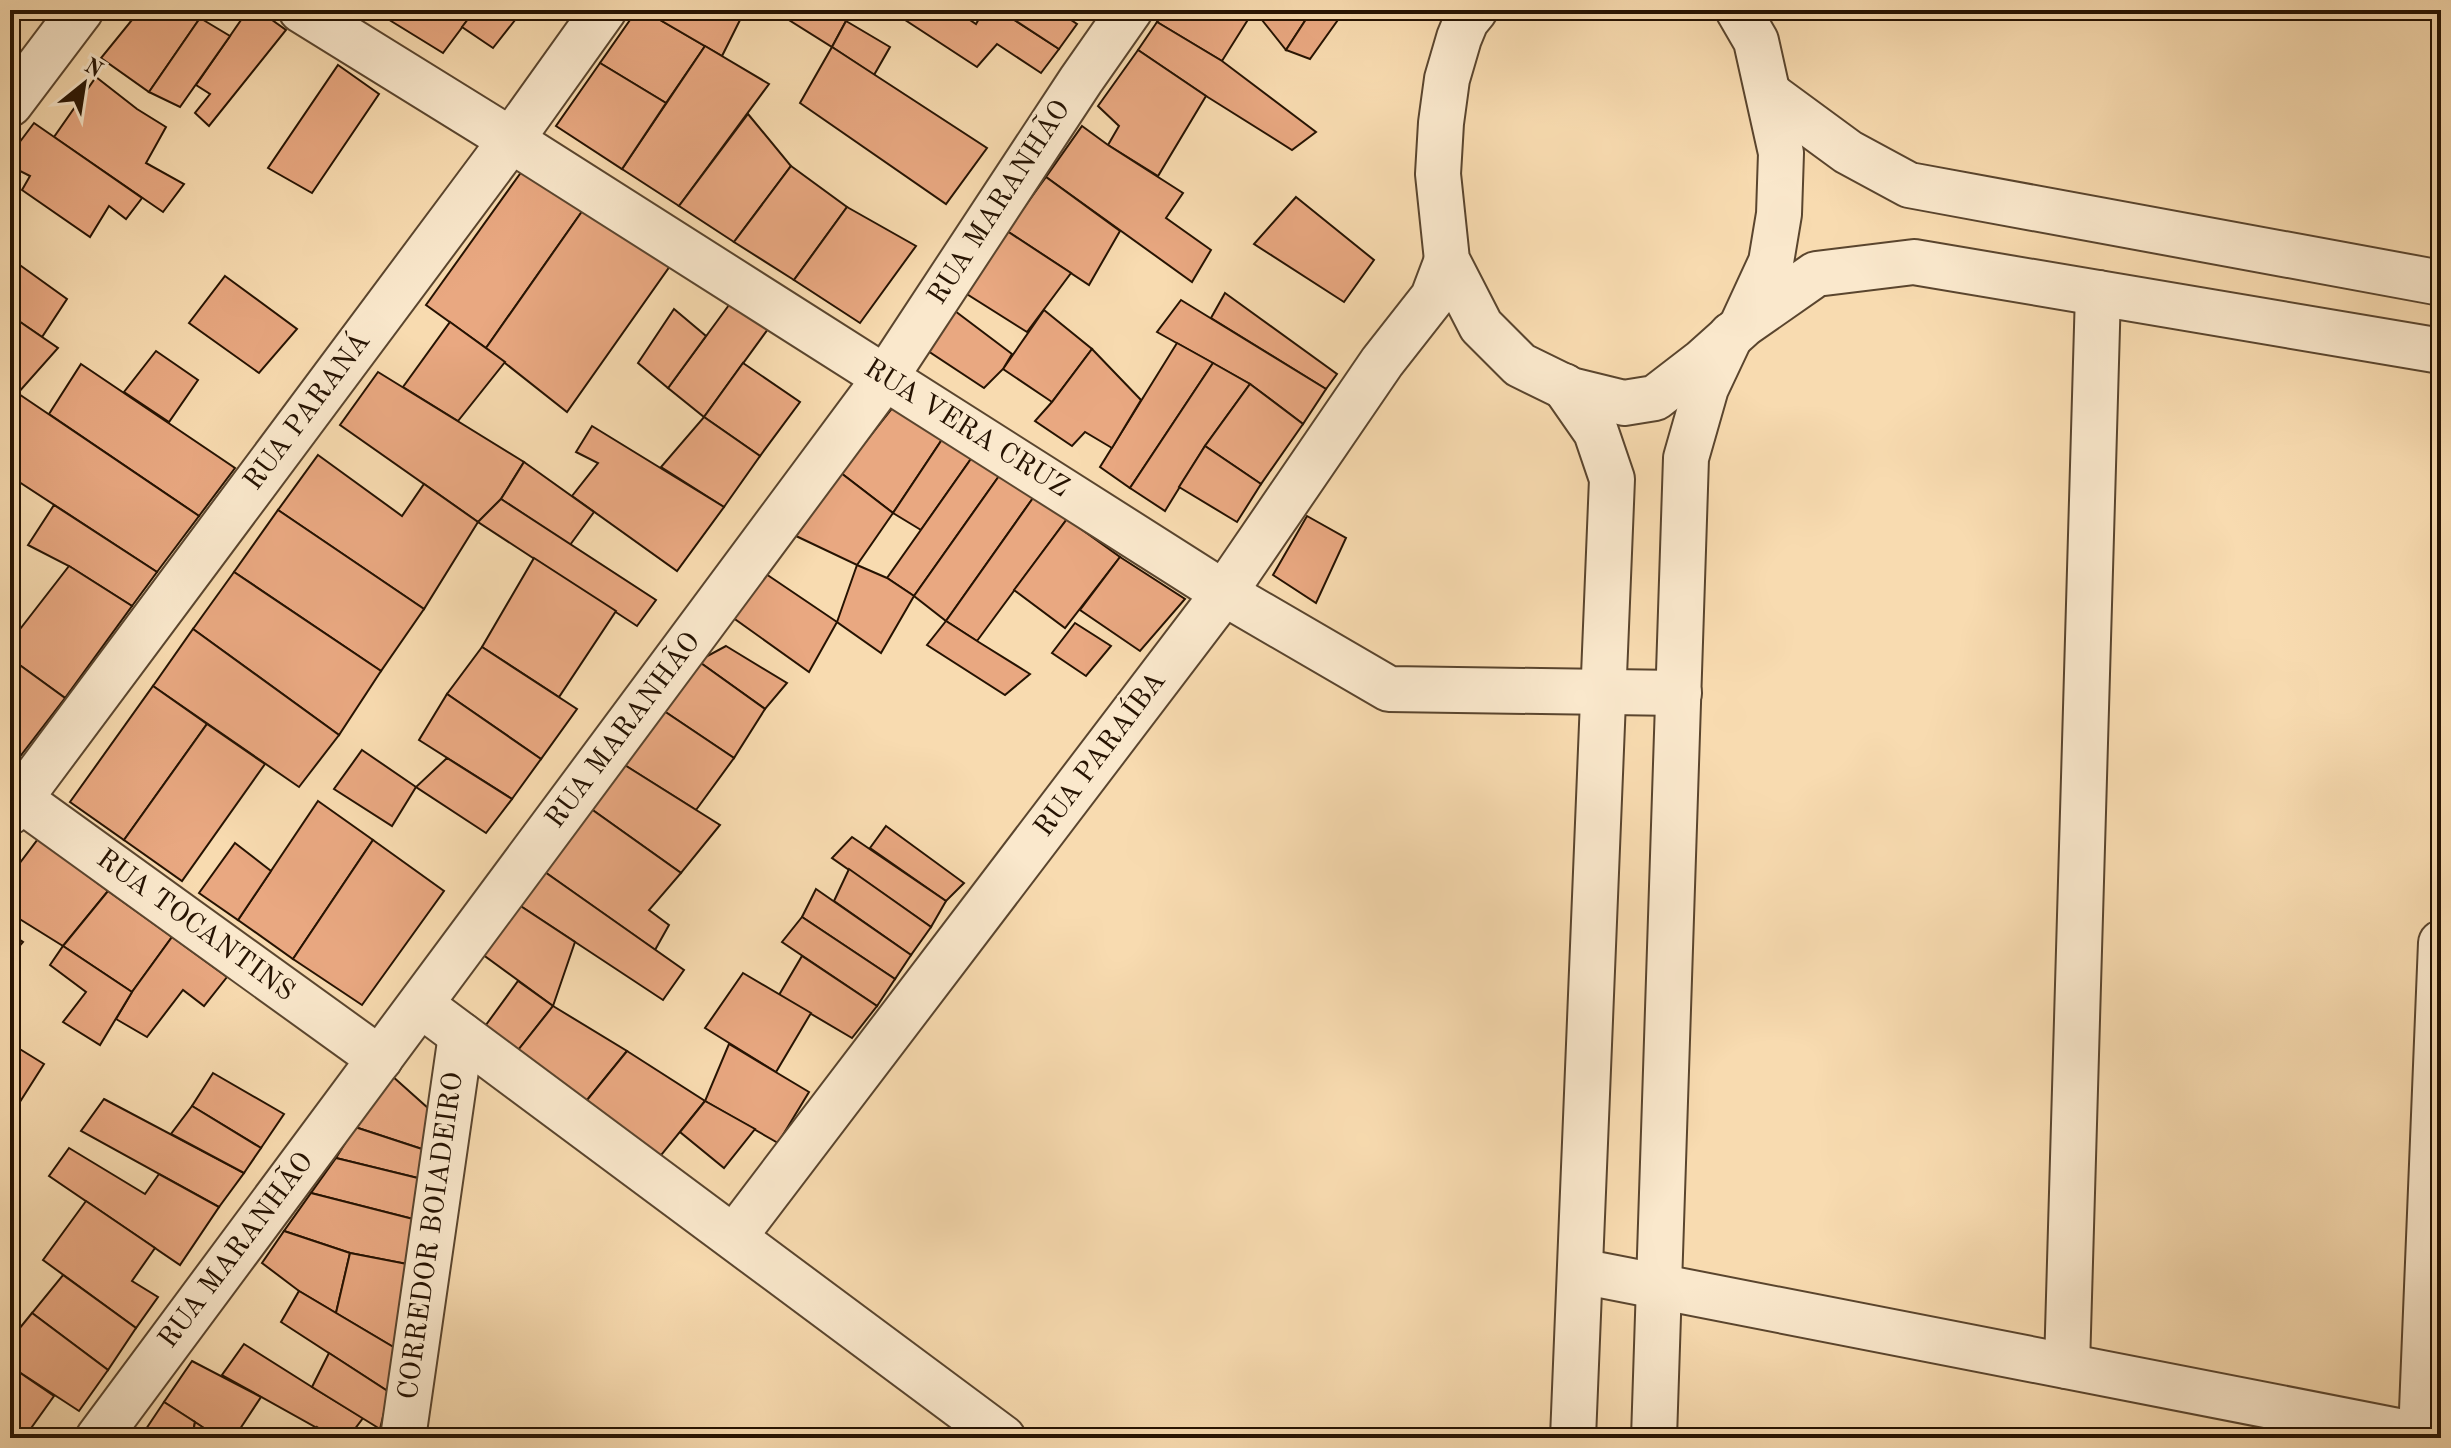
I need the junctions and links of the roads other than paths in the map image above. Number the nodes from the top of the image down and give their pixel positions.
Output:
1 (81, 10) edge
2 (301, 10) edge
3 (604, 10) edge
4 (1130, 10) edge
5 (1738, 10) edge
6 (1463, 14) edge
7 (1769, 94) junction
8 (10, 104) edge
9 (511, 140) junction
10 (1447, 260) junction
11 (2349, 266) junction
12 (2441, 283) edge
13 (2098, 293) junction
14 (1736, 331) junction
15 (2334, 333) junction
16 (2441, 351) edge
17 (885, 378) junction
18 (1564, 386) junction
19 (1224, 593) junction
20 (1603, 693) junction
21 (1679, 693) junction
22 (13, 801) edge
23 (2441, 943) edge
24 (421, 1005) junction
25 (461, 1035) junction
26 (380, 1059) junction
27 (734, 1237) junction
28 (1580, 1271) junction
29 (1660, 1286) junction
30 (2067, 1366) junction
31 (2428, 1437) edge
32 (98, 1438) edge
33 (403, 1438) edge
34 (1003, 1438) edge
35 (1573, 1438) edge
36 (1654, 1438) edge

1 - 8 street
2 - 9 street, RUA VERA CRUZ
3 - 9 street, RUA PARANÁ
4 - 17 street, RUA MARANHÃO
5 - 7 street
6 - 10 street
7 - 11 street
7 - 14 street
9 - 17 street, RUA VERA CRUZ
9 - 22 street, RUA PARANÁ
10 - 18 street
10 - 19 street, RUA PARAÍBA
11 - 12 street
11 - 15 street
13 - 14 street
13 - 15 street
13 - 30 street
14 - 18 street
14 - 21 street
15 - 16 street
17 - 19 street, RUA VERA CRUZ
17 - 24 street, RUA MARANHÃO
18 - 20 street
19 - 20 street, RUA VERA CRUZ
19 - 27 street, RUA PARAÍBA
20 - 21 street, RUA VERA CRUZ
20 - 28 street
21 - 29 street
22 - 26 street, RUA TOCANTINS
23 - 31 street
24 - 25 street
24 - 26 street, RUA MARANHÃO
25 - 27 street
25 - 33 street, CORREDOR BOIADEIRO
26 - 32 street, RUA MARANHÃO
27 - 34 street
28 - 29 street
28 - 35 street
29 - 30 street
29 - 36 street
30 - 31 street

